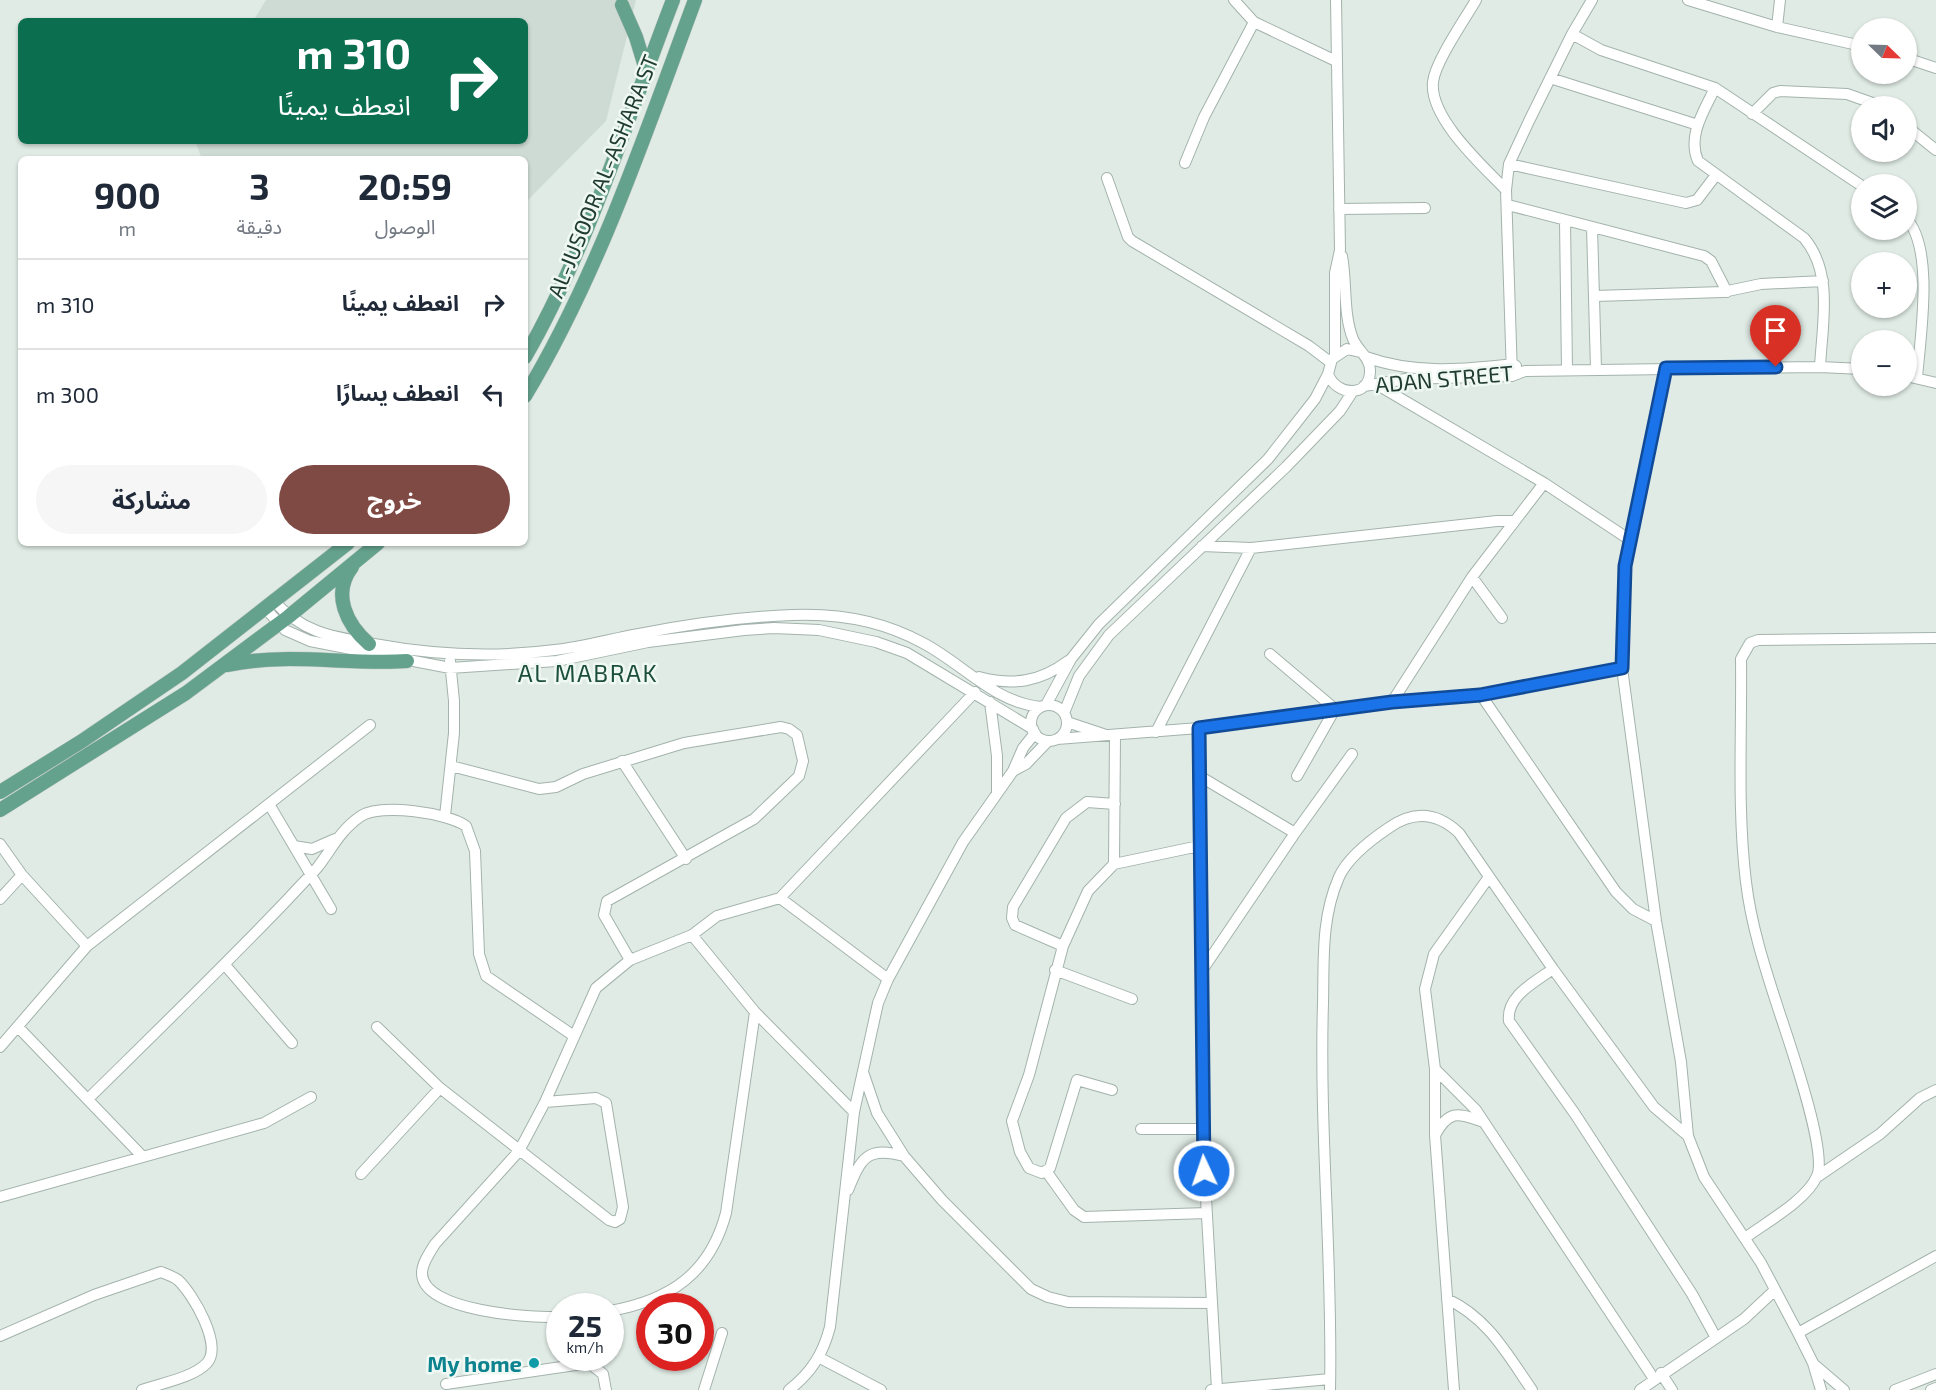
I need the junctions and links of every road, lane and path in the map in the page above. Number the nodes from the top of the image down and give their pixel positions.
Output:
1 (673, 0) edge
2 (695, 0) edge
3 (1234, 0) edge
4 (1336, 0) edge
5 (1476, 0) edge
6 (1592, 0) edge
7 (1688, 0) edge
8 (1780, 0) edge
9 (1704, 3) edge
10 (622, 5) dead end
11 (667, 15) junction
12 (1254, 22) junction
13 (685, 26) junction
14 (1777, 27) junction
15 (661, 32) junction
16 (1572, 34) junction
17 (678, 43) junction
18 (1851, 44) edge
19 (1336, 61) junction
20 (1917, 62) edge
21 (1936, 68) edge
22 (646, 70) junction
23 (1550, 78) junction
24 (1714, 88) junction
25 (1854, 96) edge
26 (1752, 114) junction
27 (1698, 125) junction
28 (1917, 135) edge
29 (1936, 150) edge
30 (1185, 163) dead end
31 (1509, 164) junction
32 (1716, 175) junction
33 (1107, 178) dead end
34 (1851, 179) edge
35 (1506, 190) junction
36 (1508, 206) junction
37 (1425, 208) dead end
38 (1339, 209) junction
39 (1565, 221) junction
40 (1592, 227) junction
41 (1917, 235) edge
42 (1340, 250) junction
43 (1823, 281) junction
44 (1727, 292) junction
45 (1595, 296) junction
46 (1917, 330) edge
47 (528, 351) edge
48 (1363, 354) junction
49 (1332, 359) junction
50 (1513, 364) junction
51 (1820, 366) junction
52 (1666, 368) junction
53 (1851, 368) edge
54 (1596, 369) junction
55 (1525, 370) junction
56 (1567, 370) junction
57 (1328, 374) junction
58 (1512, 376) junction
59 (1917, 378) edge
60 (1936, 382) edge
61 (1376, 384) junction
62 (1364, 386) junction
63 (528, 391) edge
64 (1353, 391) junction
65 (1544, 483) junction
66 (1513, 521) junction
67 (1630, 540) junction
68 (344, 546) edge
69 (374, 546) edge
70 (1202, 546) junction
71 (1251, 548) junction
72 (362, 556) junction
73 (1472, 577) junction
74 (269, 604) junction
75 (1503, 618) dead end
76 (284, 620) junction
77 (1936, 638) edge
78 (369, 644) junction
79 (450, 654) junction
80 (1270, 654) dead end
81 (1071, 659) junction
82 (407, 661) junction
83 (223, 666) junction
84 (450, 668) junction
85 (1622, 668) junction
86 (973, 676) junction
87 (975, 692) junction
88 (1480, 695) junction
89 (990, 702) junction
90 (1392, 702) junction
91 (1044, 706) junction
92 (1335, 709) junction
93 (1066, 718) junction
94 (370, 725) dead end
95 (1199, 728) junction
96 (1034, 731) junction
97 (1156, 732) junction
98 (1112, 736) junction
99 (1052, 740) junction
100 (1352, 754) dead end
101 (622, 761) junction
102 (451, 766) junction
103 (1013, 771) junction
104 (1297, 776) dead end
105 (1201, 777) junction
106 (0, 792) edge
107 (997, 795) junction
108 (269, 804) junction
109 (1115, 804) junction
110 (0, 810) edge
111 (445, 816) junction
112 (1295, 833) junction
113 (335, 838) junction
114 (0, 844) edge
115 (294, 846) junction
116 (1198, 846) junction
117 (686, 859) junction
118 (1114, 864) junction
119 (22, 875) junction
120 (310, 875) junction
121 (1489, 877) junction
122 (780, 898) junction
123 (0, 899) edge
124 (331, 909) dead end
125 (1656, 921) junction
126 (692, 935) junction
127 (87, 946) junction
128 (1063, 946) junction
129 (630, 960) junction
130 (225, 965) junction
131 (1203, 969) junction
132 (1552, 969) junction
133 (1055, 970) junction
134 (888, 979) junction
135 (1132, 999) dead end
136 (755, 1012) junction
137 (18, 1027) junction
138 (377, 1027) dead end
139 (574, 1036) junction
140 (292, 1043) dead end
141 (0, 1047) edge
142 (862, 1069) junction
143 (1435, 1069) junction
144 (440, 1088) junction
145 (1112, 1090) dead end
146 (1936, 1090) edge
147 (311, 1097) dead end
148 (89, 1098) junction
149 (545, 1102) junction
150 (854, 1113) junction
151 (1484, 1122) junction
152 (1141, 1129) dead end
153 (1202, 1129) junction
154 (1435, 1135) junction
155 (1688, 1136) junction
156 (519, 1151) junction
157 (142, 1156) junction
158 (904, 1156) junction
159 (1046, 1171) junction
160 (361, 1174) dead end
161 (1817, 1177) junction
162 (0, 1197) edge
163 (844, 1200) junction
164 (1207, 1213) junction
165 (1745, 1238) junction
166 (1936, 1256) edge
167 (1775, 1290) junction
168 (1447, 1299) junction
169 (1212, 1303) junction
170 (624, 1307) edge
171 (546, 1317) edge
172 (722, 1333) dead end
173 (1798, 1333) junction
174 (0, 1336) edge
175 (1715, 1336) junction
176 (820, 1358) junction
177 (1813, 1364) junction
178 (1936, 1374) edge
179 (1657, 1376) junction
180 (446, 1384) dead end
181 (1330, 1385) edge
182 (1936, 1388) edge
183 (142, 1390) edge
184 (606, 1390) edge
185 (704, 1390) edge
186 (789, 1390) edge
187 (881, 1390) edge
188 (1214, 1390) edge
189 (1454, 1390) edge
190 (1532, 1390) edge
191 (1640, 1390) edge
192 (1672, 1390) edge
193 (1821, 1390) edge
194 (1845, 1390) edge
195 (1895, 1390) edge
196 (1931, 1390) edge

1 - 11 main road, AL-JUSOOR AL-ASHARA ST
2 - 13 main road, AL-JUSOOR AL-ASHARA ST
3 - 12 street
4 - 19 street
5 - 35 street
6 - 16 street
7 - 9 street
8 - 14 street
9 - 14 street
10 - 22 main road
11 - 13 main road
11 - 15 main road, AL-JUSOOR AL-ASHARA ST
12 - 19 street
12 - 30 street
13 - 17 main road, AL-JUSOOR AL-ASHARA ST
14 - 18 street
15 - 17 main road
15 - 22 main road, AL-JUSOOR AL-ASHARA ST
16 - 23 street
16 - 24 street
17 - 63 main road, AL-JUSOOR AL-ASHARA ST
19 - 38 street
20 - 21 street
22 - 47 main road, AL-JUSOOR AL-ASHARA ST
23 - 27 street
23 - 31 street
24 - 26 street
24 - 27 street
25 - 26 street
26 - 34 street
27 - 32 street
28 - 29 street
31 - 32 street
31 - 35 street
32 - 43 street
33 - 49 street
35 - 36 street
36 - 39 street
36 - 50 street
37 - 38 street
38 - 42 street
39 - 40 street
39 - 56 street
40 - 44 street
40 - 45 street
41 - 46 street
42 - 48 street
42 - 49 street
43 - 44 street
43 - 51 street
44 - 45 street
45 - 54 street
48 - 49 street
48 - 50 street, ADAN STREET
48 - 62 street
49 - 57 street
50 - 55 street, ADAN STREET
50 - 58 street
51 - 52 street, ADAN STREET
51 - 53 street, ADAN STREET
52 - 54 street, ADAN STREET
52 - 67 street
54 - 56 street, ADAN STREET
55 - 56 street, ADAN STREET
55 - 58 street, ADAN STREET
57 - 64 street
57 - 81 street
58 - 61 street, ADAN STREET
59 - 60 street
61 - 62 street, ADAN STREET
61 - 65 street
62 - 64 street
64 - 70 street
65 - 66 street
65 - 67 street
66 - 71 street
66 - 73 street
67 - 85 street
68 - 74 main road
69 - 72 main road
70 - 71 street
70 - 93 street
71 - 97 street
72 - 76 main road
72 - 78 main road
73 - 75 street
73 - 90 street
74 - 76 street
74 - 106 main road
76 - 78 street
76 - 82 street
76 - 83 main road
77 - 161 street
78 - 79 street
79 - 84 street
79 - 86 street
80 - 92 street
81 - 86 street
81 - 91 street
82 - 83 main road
82 - 84 street
83 - 110 main road
84 - 87 street
84 - 102 street
85 - 88 street
85 - 125 street
86 - 91 street
87 - 89 street
87 - 122 street
88 - 90 street
88 - 125 street
89 - 96 street
89 - 107 street
90 - 92 street
91 - 93 street
91 - 96 street
92 - 95 street
92 - 104 street
93 - 98 street
93 - 99 street
94 - 108 street
95 - 97 street
95 - 105 street
96 - 99 street
96 - 103 street
97 - 98 street
98 - 99 street
98 - 109 street
99 - 103 street
100 - 112 street
101 - 102 street
101 - 117 street
101 - 117 street
102 - 111 street
103 - 107 street
105 - 112 street
105 - 116 street
107 - 134 street
108 - 115 street
108 - 127 street
109 - 118 street
109 - 128 street
111 - 113 street
111 - 139 street
112 - 131 street
113 - 115 street
113 - 120 street
114 - 119 street
115 - 120 street
116 - 118 street
116 - 131 street
117 - 129 street
118 - 128 street
119 - 123 street
119 - 127 street
120 - 124 street
120 - 130 street
121 - 132 street
121 - 143 street
121 - 181 street
122 - 126 street
122 - 134 street
125 - 155 street
126 - 129 street
126 - 136 street
127 - 137 street
128 - 133 street
129 - 139 street
130 - 140 street
130 - 148 street
131 - 153 street
132 - 155 street
132 - 175 street
133 - 135 street
133 - 159 street
134 - 142 street
136 - 150 street
136 - 170 street
137 - 141 street
137 - 148 street
138 - 144 street
139 - 149 street
142 - 150 street
142 - 158 street
143 - 151 street
143 - 154 street
144 - 156 street
144 - 160 street
145 - 159 street
146 - 161 street
147 - 157 street
148 - 157 street
149 - 156 street
149 - 156 street
150 - 163 street
151 - 154 street
151 - 179 street
152 - 153 street
153 - 164 street
154 - 168 street
155 - 165 street
156 - 171 street
157 - 162 street
158 - 163 street
158 - 169 street
159 - 164 street
161 - 165 street
163 - 176 street
164 - 169 street
165 - 167 street
166 - 173 street
167 - 173 street
167 - 175 street
168 - 189 street
168 - 190 street
169 - 188 street
172 - 185 street
173 - 177 street
174 - 183 street
175 - 179 street
176 - 186 street
176 - 187 street
177 - 193 street
177 - 194 street
178 - 195 street
179 - 191 street
179 - 192 street
180 - 184 street
181 - 188 street
182 - 196 street

